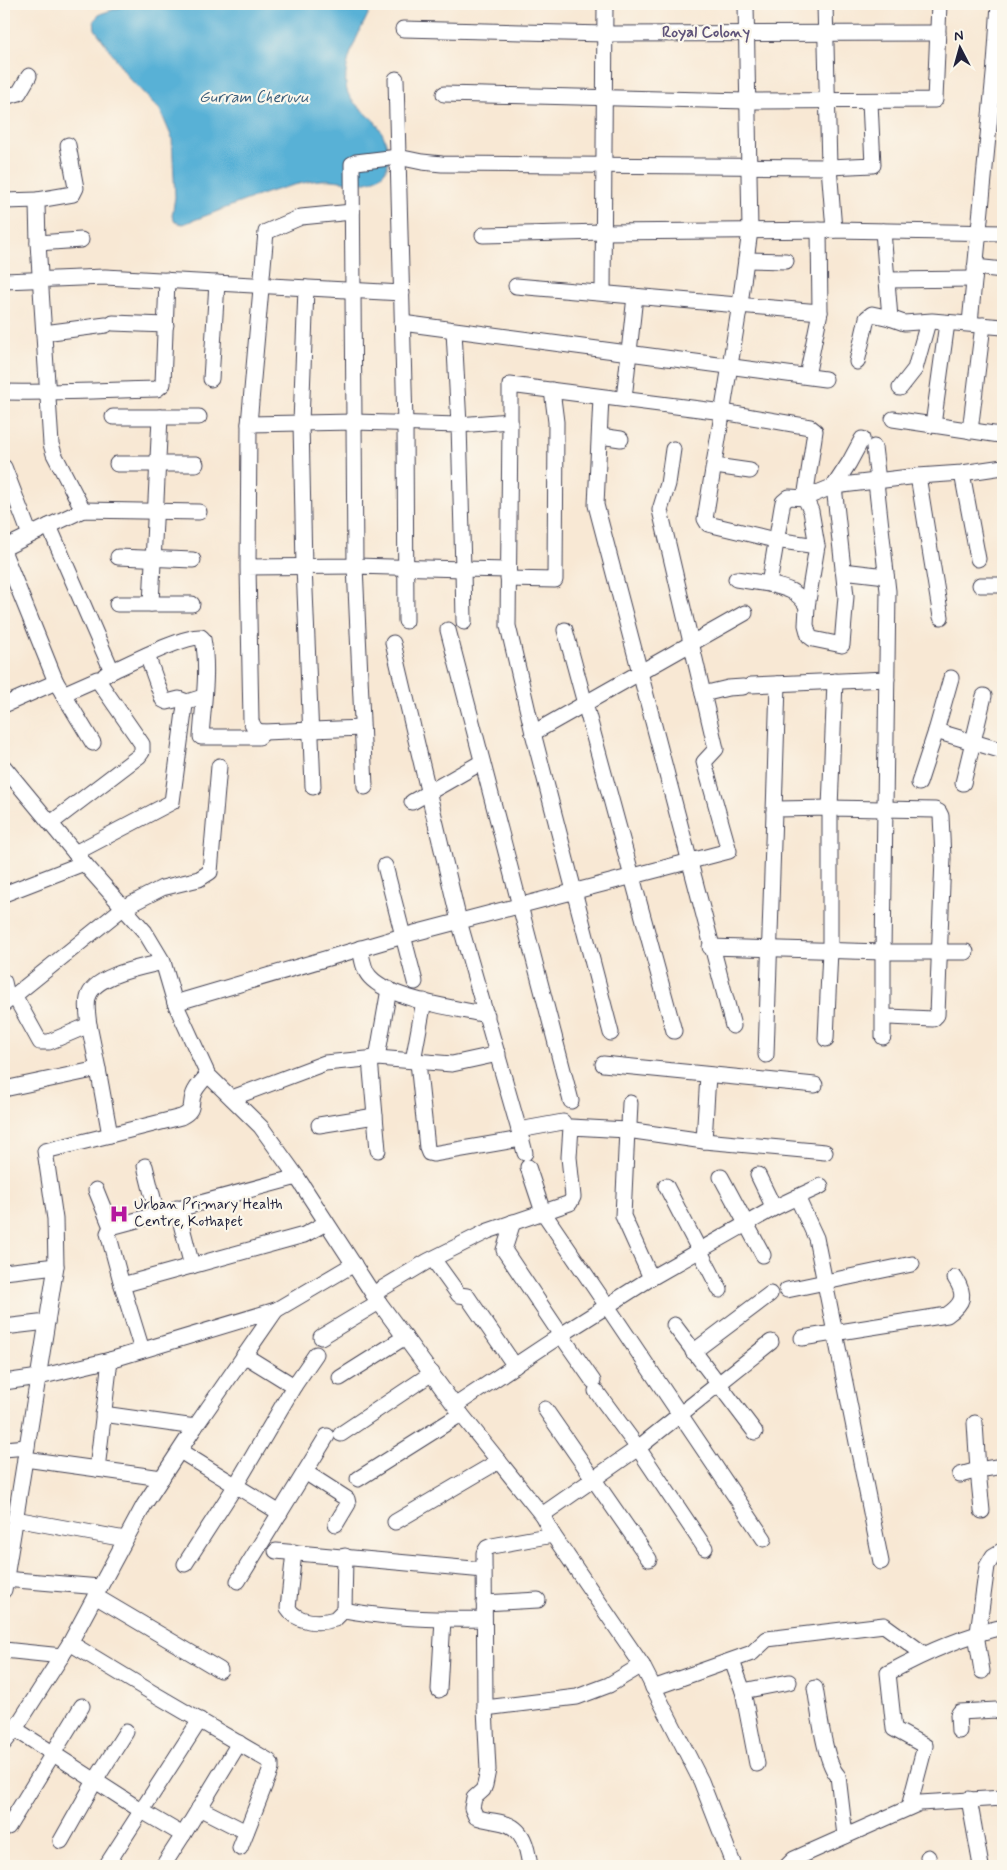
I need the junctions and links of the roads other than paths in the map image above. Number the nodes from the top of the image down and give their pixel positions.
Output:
1 (604, 4) edge
2 (746, 4) edge
3 (825, 4) edge
4 (939, 4) edge
5 (999, 4) edge
6 (403, 29) dead end
7 (938, 33) junction
8 (605, 34) junction
9 (826, 34) junction
10 (745, 35) junction
11 (999, 64) edge
12 (29, 76) dead end
13 (396, 79) dead end
14 (444, 94) dead end
15 (4, 97) edge
16 (604, 97) junction
17 (828, 100) junction
18 (747, 101) junction
19 (870, 102) junction
20 (68, 144) dead end
21 (398, 157) junction
22 (604, 166) junction
23 (748, 166) junction
24 (830, 167) junction
25 (38, 200) junction
26 (4, 201) edge
27 (352, 212) junction
28 (826, 230) junction
29 (750, 231) junction
30 (883, 231) junction
31 (603, 232) junction
32 (979, 232) junction
33 (1003, 233) edge
34 (483, 235) dead end
35 (81, 240) dead end
36 (38, 243) junction
37 (746, 260) junction
38 (786, 261) dead end
39 (1003, 270) edge
40 (975, 273) junction
41 (40, 279) junction
42 (167, 280) junction
43 (887, 280) junction
44 (4, 281) edge
45 (217, 283) junction
46 (261, 285) junction
47 (516, 286) dead end
48 (306, 288) junction
49 (354, 290) junction
50 (402, 293) junction
51 (603, 293) junction
52 (635, 296) junction
53 (740, 304) junction
54 (820, 312) junction
55 (890, 318) junction
56 (928, 322) junction
57 (402, 323) junction
58 (947, 323) junction
59 (166, 324) junction
60 (976, 324) junction
61 (1003, 326) edge
62 (454, 330) junction
63 (44, 333) junction
64 (629, 354) junction
65 (857, 362) dead end
66 (730, 367) junction
67 (807, 376) junction
68 (210, 379) dead end
69 (825, 379) dead end
70 (900, 388) dead end
71 (552, 390) junction
72 (4, 392) edge
73 (47, 393) junction
74 (602, 397) junction
75 (624, 400) junction
76 (723, 412) junction
77 (113, 416) dead end
78 (160, 417) junction
79 (199, 417) dead end
80 (893, 420) dead end
81 (510, 421) junction
82 (354, 422) junction
83 (301, 423) junction
84 (249, 424) junction
85 (405, 424) junction
86 (459, 425) junction
87 (933, 425) junction
88 (970, 431) junction
89 (1000, 435) dead end
90 (600, 436) junction
91 (621, 439) dead end
92 (673, 449) dead end
93 (117, 464) dead end
94 (158, 464) junction
95 (196, 464) dead end
96 (715, 466) junction
97 (4, 467) edge
98 (1003, 467) edge
99 (750, 472) dead end
100 (962, 473) junction
101 (918, 476) junction
102 (877, 481) junction
103 (834, 486) junction
104 (805, 498) junction
105 (83, 510) junction
106 (155, 510) junction
107 (199, 512) dead end
108 (49, 526) junction
109 (30, 535) junction
110 (775, 540) junction
111 (817, 546) junction
112 (4, 548) edge
113 (4, 553) edge
114 (118, 557) dead end
115 (153, 558) junction
116 (978, 558) dead end
117 (193, 560) dead end
118 (304, 566) junction
119 (355, 566) junction
120 (248, 567) junction
121 (405, 568) junction
122 (463, 569) junction
123 (844, 571) junction
124 (508, 574) junction
125 (886, 576) junction
126 (736, 579) dead end
127 (769, 584) junction
128 (980, 585) dead end
129 (1003, 585) edge
130 (118, 604) dead end
131 (151, 604) junction
132 (192, 604) dead end
133 (807, 607) junction
134 (745, 613) dead end
135 (941, 617) dead end
136 (406, 621) dead end
137 (464, 622) dead end
138 (448, 630) dead end
139 (566, 630) dead end
140 (393, 643) dead end
141 (691, 644) junction
142 (147, 655) junction
143 (112, 671) junction
144 (639, 673) junction
145 (951, 678) dead end
146 (97, 679) junction
147 (887, 679) junction
148 (835, 681) junction
149 (778, 684) junction
150 (59, 688) junction
151 (703, 694) junction
152 (984, 696) dead end
153 (203, 697) junction
154 (187, 702) junction
155 (585, 704) junction
156 (4, 706) edge
157 (362, 728) junction
158 (310, 729) junction
159 (936, 731) junction
160 (264, 732) junction
161 (533, 733) junction
162 (972, 742) junction
163 (92, 743) dead end
164 (1003, 751) edge
165 (482, 762) junction
166 (218, 766) dead end
167 (4, 767) edge
168 (919, 782) dead end
169 (962, 783) dead end
170 (313, 787) dead end
171 (365, 787) dead end
172 (429, 792) junction
173 (412, 802) dead end
174 (830, 808) junction
175 (886, 809) junction
176 (774, 812) junction
177 (51, 824) junction
178 (80, 858) junction
179 (688, 861) junction
180 (386, 866) dead end
181 (632, 876) junction
182 (574, 891) junction
183 (4, 894) edge
184 (520, 905) junction
185 (123, 908) junction
186 (459, 921) junction
187 (403, 936) junction
188 (710, 947) junction
189 (360, 948) junction
190 (769, 948) junction
191 (830, 950) junction
192 (883, 952) junction
193 (938, 952) junction
194 (966, 952) dead end
195 (163, 962) junction
196 (4, 982) edge
197 (415, 982) dead end
198 (389, 989) junction
199 (9, 1000) edge
200 (424, 1001) junction
201 (175, 1003) junction
202 (883, 1013) junction
203 (487, 1015) junction
204 (89, 1026) junction
205 (732, 1026) dead end
206 (674, 1031) dead end
207 (611, 1033) dead end
208 (883, 1037) dead end
209 (826, 1039) dead end
210 (498, 1054) junction
211 (766, 1054) dead end
212 (373, 1058) junction
213 (415, 1061) junction
214 (604, 1064) dead end
215 (98, 1069) junction
216 (208, 1075) junction
217 (708, 1075) junction
218 (815, 1085) dead end
219 (4, 1089) edge
220 (232, 1098) junction
221 (571, 1101) dead end
222 (630, 1103) dead end
223 (375, 1116) junction
224 (563, 1122) dead end
225 (319, 1125) dead end
226 (627, 1130) junction
227 (110, 1135) junction
228 (704, 1141) junction
229 (523, 1147) junction
230 (378, 1150) dead end
231 (825, 1152) dead end
232 (145, 1166) dead end
233 (758, 1176) dead end
234 (297, 1177) junction
235 (721, 1177) dead end
236 (666, 1186) dead end
237 (821, 1186) dead end
238 (96, 1190) dead end
239 (797, 1197) junction
240 (177, 1208) junction
241 (774, 1208) junction
242 (543, 1212) junction
243 (157, 1214) junction
244 (513, 1222) junction
245 (326, 1223) junction
246 (747, 1224) junction
247 (111, 1227) junction
248 (700, 1252) junction
249 (763, 1255) dead end
250 (433, 1259) junction
251 (354, 1264) junction
252 (912, 1264) dead end
253 (56, 1266) junction
254 (192, 1266) junction
255 (4, 1272) edge
256 (651, 1278) junction
257 (955, 1278) dead end
258 (825, 1283) junction
259 (122, 1285) junction
260 (720, 1290) dead end
261 (787, 1290) dead end
262 (770, 1294) dead end
263 (376, 1298) junction
264 (607, 1306) junction
265 (276, 1310) junction
266 (47, 1322) junction
267 (674, 1325) dead end
268 (4, 1327) edge
269 (834, 1333) junction
270 (561, 1335) junction
271 (321, 1337) dead end
272 (405, 1337) junction
273 (802, 1338) dead end
274 (771, 1342) dead end
275 (142, 1350) junction
276 (693, 1352) junction
277 (316, 1354) dead end
278 (244, 1355) junction
279 (110, 1360) junction
280 (514, 1366) junction
281 (432, 1373) junction
282 (39, 1377) junction
283 (340, 1378) dead end
284 (4, 1382) edge
285 (718, 1382) junction
286 (294, 1386) junction
287 (544, 1409) dead end
288 (458, 1410) junction
289 (103, 1414) junction
290 (680, 1414) junction
291 (975, 1423) dead end
292 (195, 1427) junction
293 (755, 1432) dead end
294 (638, 1448) junction
295 (4, 1449) edge
296 (180, 1451) junction
297 (26, 1453) junction
298 (499, 1460) junction
299 (1003, 1466) edge
300 (97, 1469) junction
301 (978, 1470) junction
302 (305, 1472) junction
303 (960, 1474) dead end
304 (162, 1478) junction
305 (358, 1479) dead end
306 (593, 1480) junction
307 (236, 1485) junction
308 (982, 1511) dead end
309 (280, 1513) junction
310 (12, 1514) edge
311 (542, 1515) junction
312 (395, 1522) dead end
313 (336, 1524) dead end
314 (553, 1535) junction
315 (125, 1538) junction
316 (764, 1539) dead end
317 (706, 1548) dead end
318 (1003, 1550) edge
319 (276, 1551) dead end
320 (294, 1552) junction
321 (345, 1556) junction
322 (649, 1559) dead end
323 (881, 1562) dead end
324 (185, 1564) dead end
325 (484, 1570) junction
326 (238, 1581) dead end
327 (4, 1583) edge
328 (97, 1592) junction
329 (538, 1600) dead end
330 (484, 1602) junction
331 (344, 1610) junction
332 (443, 1619) junction
333 (484, 1619) junction
334 (1003, 1627) edge
335 (979, 1632) junction
336 (70, 1643) junction
337 (4, 1650) edge
338 (924, 1654) junction
339 (62, 1656) junction
340 (732, 1661) junction
341 (642, 1665) junction
342 (220, 1670) dead end
343 (982, 1671) dead end
344 (789, 1682) dead end
345 (654, 1688) junction
346 (814, 1688) dead end
347 (439, 1690) dead end
348 (743, 1691) junction
349 (82, 1706) dead end
350 (486, 1708) junction
351 (1003, 1713) edge
352 (200, 1720) junction
353 (15, 1729) junction
354 (959, 1731) dead end
355 (126, 1732) dead end
356 (4, 1743) edge
357 (239, 1743) junction
358 (53, 1754) junction
359 (757, 1764) dead end
360 (95, 1781) junction
361 (1003, 1798) edge
362 (969, 1799) junction
363 (909, 1807) junction
364 (200, 1808) junction
365 (142, 1811) junction
366 (8, 1827) dead end
367 (246, 1832) junction
368 (183, 1835) junction
369 (845, 1836) junction
370 (61, 1841) dead end
371 (240, 1848) dead end
372 (106, 1866) edge
373 (163, 1866) edge
374 (530, 1866) edge
375 (734, 1866) edge
376 (787, 1866) edge
377 (981, 1866) edge

1 - 8 street
2 - 10 street
3 - 9 street
4 - 7 street
5 - 11 street
6 - 8 street
7 - 9 street
7 - 19 street
8 - 10 street
8 - 16 street
9 - 10 street
9 - 17 street
10 - 18 street
11 - 32 street
12 - 15 street
13 - 21 street
14 - 16 street
16 - 18 street
16 - 22 street
17 - 18 street
17 - 19 street
17 - 24 street
18 - 23 street
19 - 24 street
20 - 25 street
21 - 22 street
21 - 27 street
21 - 50 street
22 - 23 street
22 - 31 street
23 - 24 street
23 - 29 street
24 - 28 street
25 - 26 street
25 - 36 street
27 - 46 street
27 - 49 street
28 - 29 street
28 - 30 street
28 - 54 street
29 - 31 street
29 - 37 street
30 - 32 street
30 - 43 street
31 - 34 street
31 - 51 street
32 - 33 street
32 - 40 street
35 - 36 street
36 - 41 street
37 - 38 street
37 - 53 street
39 - 40 street
40 - 43 street
40 - 60 street
41 - 42 street
41 - 44 street
41 - 63 street
42 - 45 street
42 - 59 street
43 - 55 street
45 - 46 street
45 - 68 street
46 - 48 street
46 - 84 street
47 - 51 street
48 - 49 street
48 - 83 street
49 - 50 street
49 - 82 street
50 - 57 street
51 - 52 street
52 - 53 street
52 - 64 street
53 - 54 street
53 - 66 street
54 - 67 street
55 - 56 street
55 - 65 street
56 - 58 street
56 - 70 street
57 - 62 street
57 - 85 street
58 - 60 street
58 - 87 street
59 - 63 street
59 - 73 street
60 - 61 street
60 - 88 street
62 - 64 street
62 - 86 street
63 - 73 street
64 - 66 street
64 - 75 street
66 - 67 street
66 - 76 street
67 - 69 street
71 - 74 street
71 - 81 street
71 - 124 street
72 - 73 street
73 - 105 street
74 - 75 street
74 - 90 street
75 - 76 street
76 - 96 street
76 - 104 street
77 - 78 street
78 - 79 street
78 - 94 street
80 - 87 street
81 - 86 street
81 - 124 street
82 - 83 street
82 - 85 street
82 - 119 street
83 - 84 street
83 - 118 street
84 - 120 street
85 - 86 street
85 - 121 street
86 - 122 street
87 - 88 street
88 - 89 street
90 - 91 street
90 - 144 street
92 - 141 street
93 - 94 street
94 - 95 street
94 - 106 street
96 - 99 street
96 - 110 street
97 - 109 street
98 - 100 street
100 - 101 street
100 - 116 street
101 - 102 street
101 - 135 street
102 - 103 street
102 - 103 street
102 - 125 street
103 - 104 street
103 - 123 street
104 - 110 street
104 - 111 street
105 - 106 street
105 - 108 street
106 - 107 street
106 - 115 street
108 - 109 street
108 - 143 street
109 - 112 street
110 - 111 street
110 - 127 street
111 - 133 street
113 - 150 street
114 - 115 street
115 - 117 street
115 - 131 street
118 - 119 street
118 - 120 street
118 - 158 street
119 - 121 street
119 - 157 street
120 - 160 street
121 - 122 street
121 - 136 street
122 - 124 street
122 - 137 street
123 - 125 street
123 - 133 street
124 - 161 street
125 - 147 street
126 - 127 street
127 - 133 street
128 - 129 street
130 - 131 street
131 - 132 street
134 - 141 street
138 - 165 street
139 - 155 street
140 - 172 street
141 - 144 street
141 - 151 street
142 - 143 street
142 - 153 street
142 - 154 street
143 - 146 street
144 - 155 street
144 - 179 street
145 - 159 street
146 - 150 street
146 - 177 street
147 - 148 street
147 - 175 street
148 - 149 street
148 - 174 street
149 - 151 street
149 - 176 street
150 - 156 street
150 - 163 street
151 - 179 street
152 - 162 street
153 - 154 street
153 - 160 street
154 - 178 street
155 - 161 street
155 - 181 street
157 - 158 street
157 - 171 street
158 - 160 street
158 - 170 street
159 - 162 street
159 - 168 street
161 - 182 street
162 - 164 street
162 - 169 street
165 - 172 street
165 - 184 street
166 - 185 street
167 - 177 street
172 - 173 street
172 - 186 street
174 - 175 street
174 - 176 street
174 - 191 street
175 - 192 street
175 - 193 street
176 - 190 street
177 - 178 street
178 - 183 street
178 - 185 street
179 - 181 street
179 - 188 street
180 - 187 street
181 - 182 street
181 - 206 street
182 - 184 street
182 - 207 street
184 - 186 street
184 - 221 street
185 - 195 street
185 - 199 street
186 - 187 street
186 - 203 street
187 - 189 street
187 - 197 street
188 - 190 street
188 - 205 street
189 - 198 street
189 - 201 street
190 - 191 street
190 - 211 street
191 - 192 street
191 - 209 street
192 - 193 street
192 - 202 street
193 - 194 street
193 - 202 street
195 - 201 street
195 - 204 street
196 - 199 street
198 - 200 street
198 - 212 street
199 - 204 street
200 - 203 street
200 - 213 street
201 - 216 street
202 - 208 street
203 - 210 street
204 - 215 street
210 - 213 street
210 - 229 street
212 - 213 street
212 - 220 street
212 - 223 street
213 - 229 street
214 - 217 street
215 - 219 street
215 - 227 street
216 - 220 street
216 - 227 street
217 - 218 street
217 - 228 street
220 - 234 street
222 - 226 street
223 - 225 street
223 - 230 street
224 - 229 street
226 - 228 street
226 - 242 street
226 - 256 street
227 - 253 street
228 - 231 street
229 - 242 street
232 - 243 street
233 - 241 street
234 - 240 street
234 - 245 street
235 - 246 street
236 - 248 street
237 - 239 street
238 - 247 street
239 - 241 street
239 - 258 street
240 - 243 street
240 - 254 street
241 - 246 street
242 - 244 street
242 - 264 street
243 - 247 street
244 - 250 street
244 - 270 street
245 - 251 street
245 - 254 street
246 - 248 street
246 - 249 street
247 - 259 street
248 - 256 street
248 - 260 street
250 - 263 street
250 - 280 street
251 - 263 street
251 - 265 street
252 - 258 street
253 - 255 street
253 - 266 street
254 - 259 street
256 - 264 street
257 - 269 street
258 - 261 street
258 - 269 street
259 - 275 street
262 - 276 street
263 - 271 street
263 - 272 street
264 - 270 street
264 - 290 street
265 - 275 street
265 - 278 street
266 - 268 street
266 - 282 street
267 - 276 street
269 - 273 street
269 - 323 street
270 - 280 street
270 - 294 street
272 - 281 street
272 - 283 street
274 - 285 street
275 - 279 street
276 - 285 street
277 - 286 street
278 - 286 street
278 - 292 street
279 - 282 street
279 - 289 street
280 - 288 street
281 - 288 street
281 - 302 street
282 - 284 street
282 - 297 street
285 - 290 street
285 - 293 street
286 - 307 street
287 - 306 street
288 - 298 street
288 - 305 street
289 - 292 street
289 - 300 street
290 - 294 street
290 - 316 street
291 - 301 street
292 - 296 street
294 - 306 street
294 - 317 street
295 - 297 street
296 - 304 street
296 - 307 street
297 - 300 street
297 - 310 street
298 - 311 street
298 - 312 street
299 - 301 street
300 - 304 street
301 - 303 street
301 - 308 street
302 - 309 street
302 - 313 street
304 - 315 street
306 - 311 street
306 - 322 street
307 - 309 street
307 - 324 street
309 - 326 street
310 - 315 street
310 - 327 street
311 - 314 street
314 - 325 street
314 - 341 street
315 - 328 street
318 - 335 street
319 - 320 street
320 - 321 street
320 - 331 street
321 - 325 street
321 - 331 street
325 - 330 street
327 - 328 street
328 - 336 street
328 - 342 street
329 - 330 street
330 - 333 street
331 - 332 street
332 - 333 street
332 - 347 street
333 - 350 street
334 - 335 street
335 - 338 street
335 - 343 street
336 - 339 street
336 - 352 street
337 - 339 street
338 - 340 street
338 - 363 street
339 - 353 street
340 - 345 street
340 - 348 street
341 - 345 street
341 - 350 street
344 - 348 street
345 - 375 street
346 - 369 street
348 - 359 street
349 - 358 street
350 - 374 street
351 - 354 street
352 - 357 street
352 - 365 street
353 - 356 street
353 - 358 street
355 - 360 street
357 - 364 street
357 - 367 street
358 - 360 street
358 - 366 street
360 - 365 street
360 - 370 street
361 - 362 street
362 - 363 street
362 - 377 street
363 - 369 street
364 - 367 street
364 - 368 street
365 - 368 street
365 - 372 street
367 - 371 street
368 - 373 street
369 - 376 street

